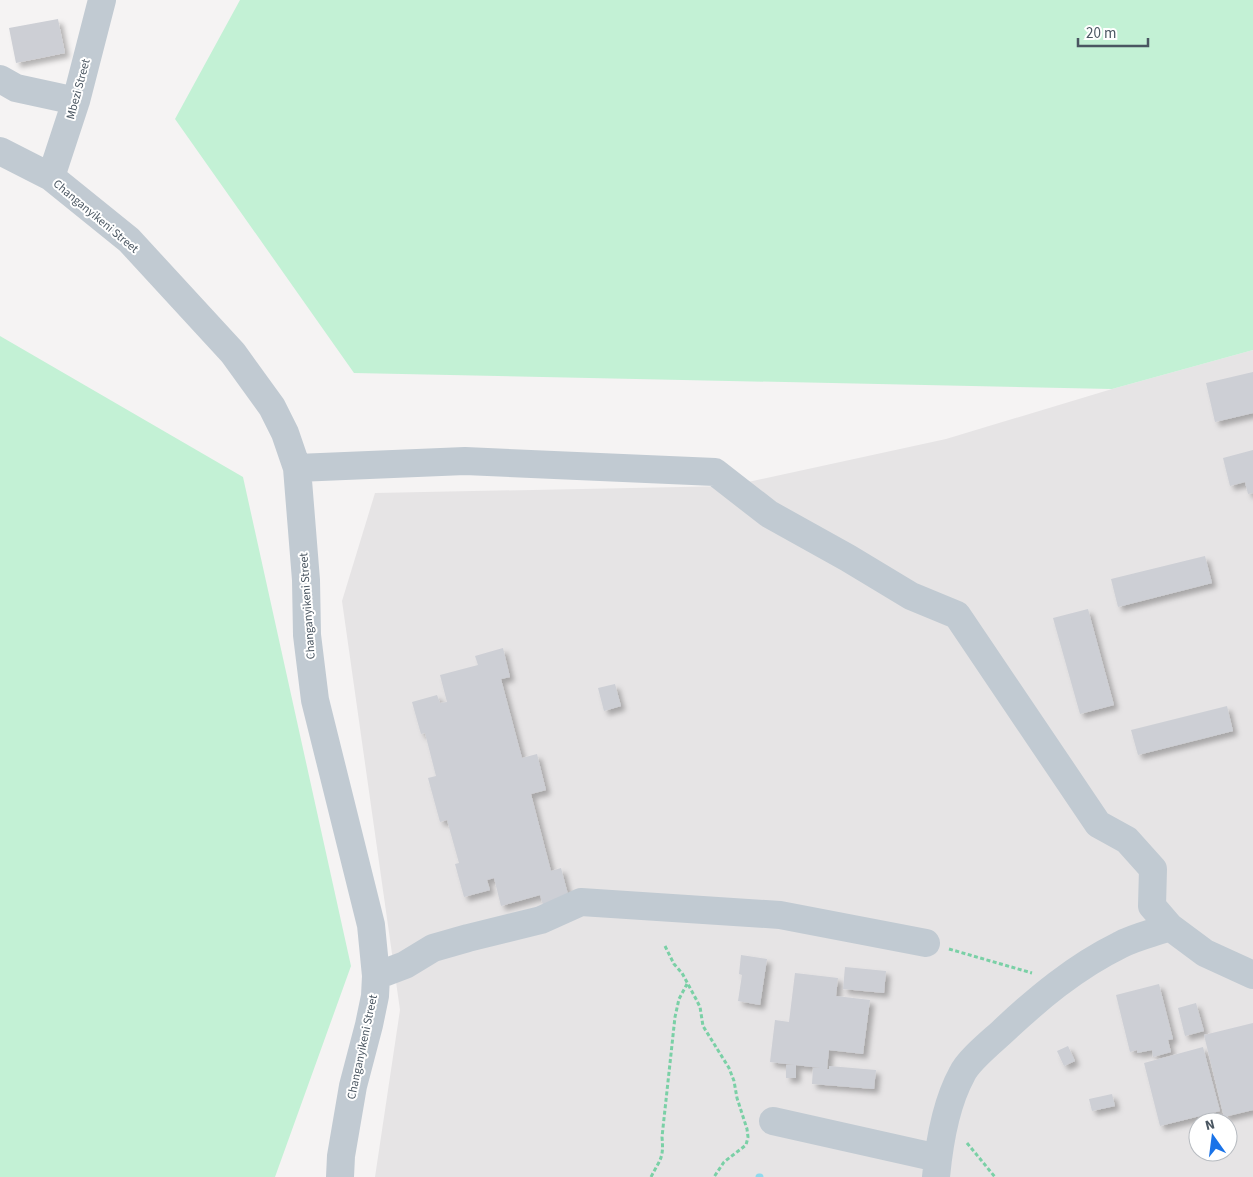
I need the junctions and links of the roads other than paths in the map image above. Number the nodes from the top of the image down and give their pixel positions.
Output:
1 (102, 0) edge
2 (0, 79) edge
3 (76, 101) junction
4 (0, 151) edge
5 (51, 177) junction
6 (297, 468) junction
7 (1170, 927) junction
8 (926, 943) road end
9 (1253, 975) edge
10 (376, 976) junction
11 (773, 1120) dead end
12 (937, 1168) edge
13 (340, 1177) edge

1 - 3 street, Mbezi Street
2 - 3 street
3 - 5 street, Mbezi Street
4 - 5 street, Changanyikeni Street
5 - 6 street, Changanyikeni Street
6 - 7 street
6 - 10 street, Changanyikeni Street
7 - 9 street
7 - 12 street
8 - 10 street
10 - 13 street, Changanyikeni Street
11 - 12 street

